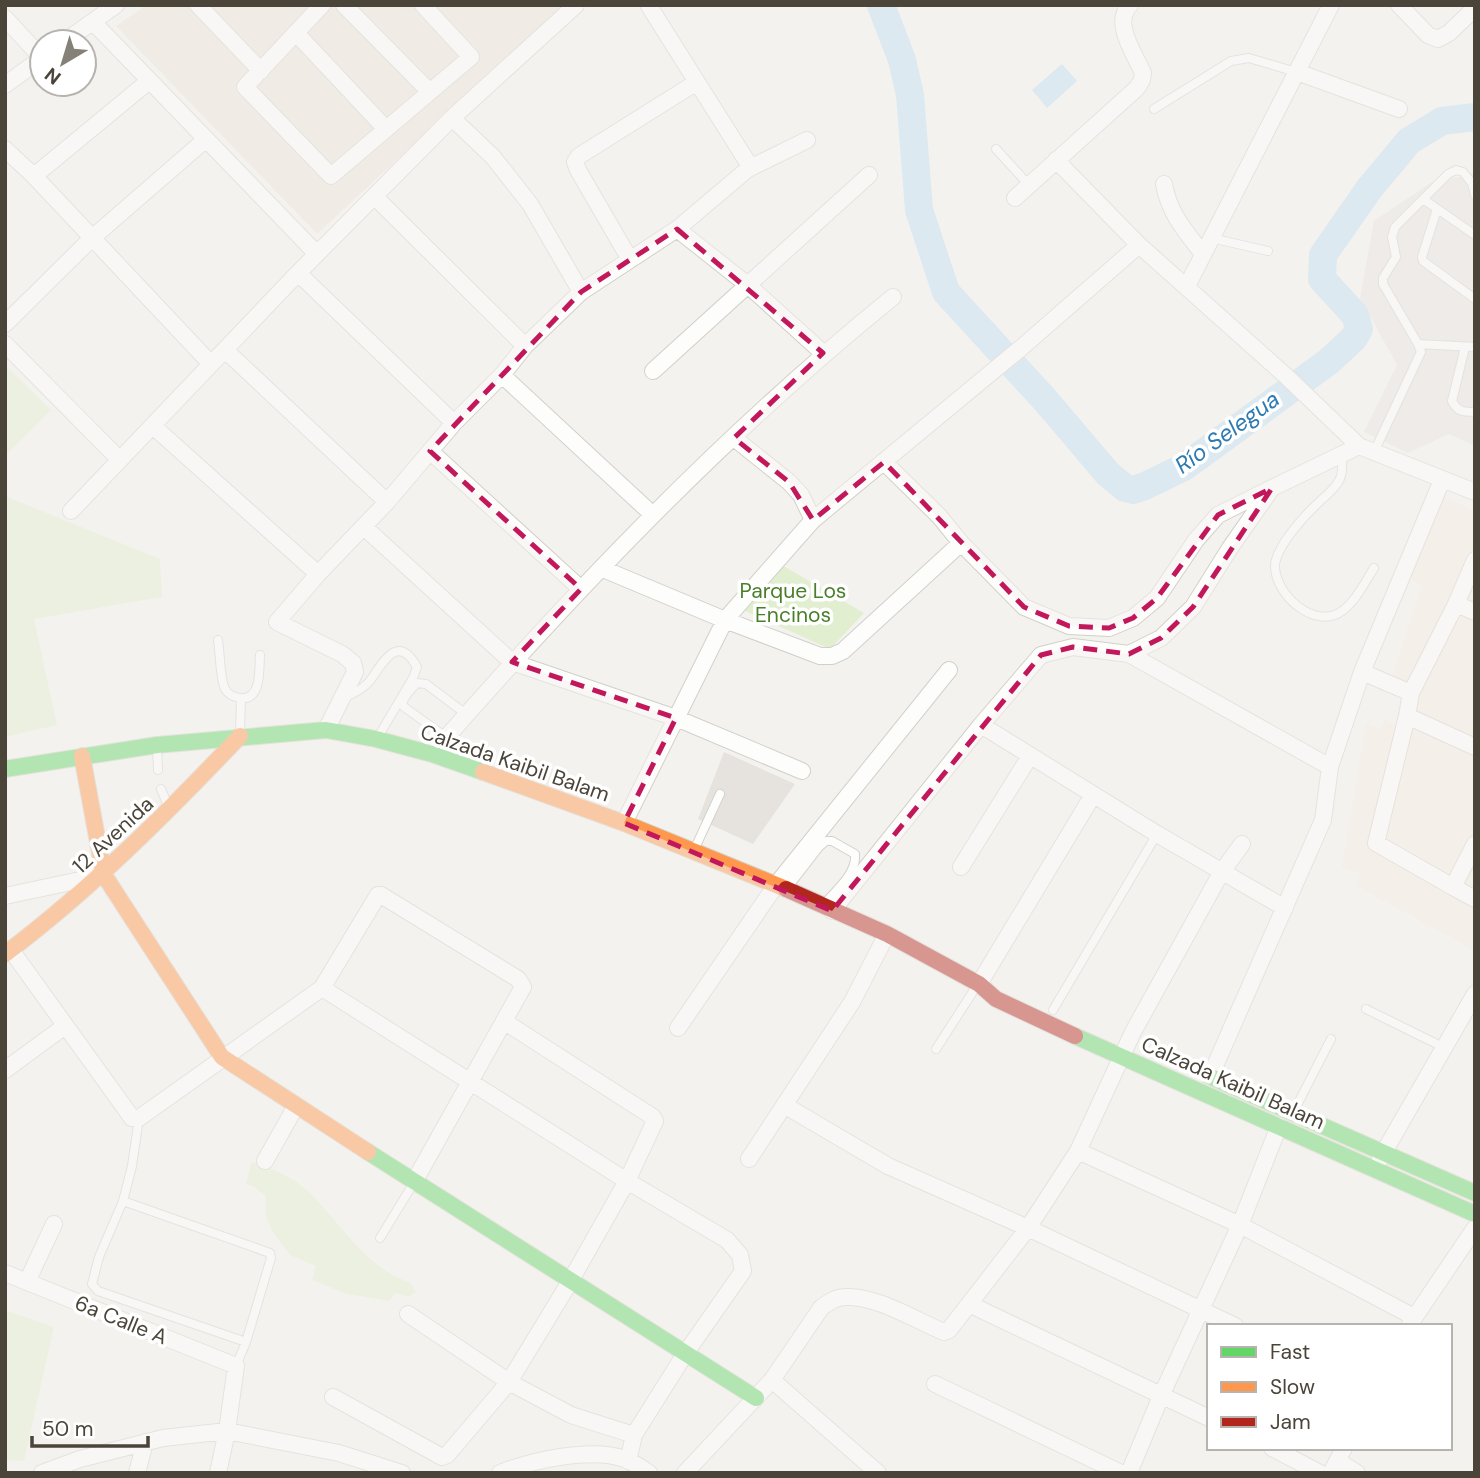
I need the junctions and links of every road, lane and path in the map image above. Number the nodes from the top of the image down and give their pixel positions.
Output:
1 (116, 5) edge
2 (198, 5) edge
3 (323, 5) edge
4 (344, 5) edge
5 (423, 5) edge
6 (576, 5) edge
7 (1130, 5) edge
8 (1331, 5) edge
9 (1399, 5) edge
10 (649, 6) edge
11 (1475, 8) edge
12 (5, 18) edge
13 (93, 22) junction
14 (84, 28) edge
15 (296, 33) junction
16 (28, 43) edge
17 (28, 68) edge
18 (261, 71) junction
19 (1297, 72) junction
20 (149, 81) junction
21 (697, 82) junction
22 (5, 85) edge
23 (430, 92) junction
24 (1154, 108) dead end
25 (1399, 109) dead end
26 (452, 118) junction
27 (386, 129) junction
28 (205, 140) junction
29 (807, 141) dead end
30 (5, 149) edge
31 (996, 149) dead end
32 (1056, 160) junction
33 (748, 169) junction
34 (869, 175) dead end
35 (34, 176) junction
36 (1164, 184) dead end
37 (1029, 185) junction
38 (1475, 195) edge
39 (375, 197) junction
40 (1015, 198) dead end
41 (1423, 199) junction
42 (1437, 209) junction
43 (677, 229) junction
44 (1475, 235) edge
45 (92, 238) junction
46 (1211, 238) junction
47 (1139, 244) junction
48 (1268, 251) dead end
49 (317, 254) junction
50 (1203, 254) junction
51 (629, 258) junction
52 (298, 273) junction
53 (749, 286) junction
54 (1186, 286) junction
55 (581, 292) junction
56 (893, 297) dead end
57 (1475, 299) edge
58 (5, 324) edge
59 (5, 344) edge
60 (1418, 344) junction
61 (525, 346) junction
62 (1470, 347) edge
63 (225, 350) junction
64 (823, 353) junction
65 (211, 364) junction
66 (653, 371) dead end
67 (502, 375) junction
68 (1475, 412) edge
69 (454, 423) junction
70 (153, 426) junction
71 (734, 438) junction
72 (1366, 449) junction
73 (430, 451) junction
74 (1342, 454) junction
75 (120, 460) junction
76 (884, 463) junction
77 (1442, 480) junction
78 (1272, 488) junction
79 (1475, 492) edge
80 (387, 502) junction
81 (71, 511) dead end
82 (653, 516) junction
83 (813, 520) junction
84 (364, 527) junction
85 (961, 543) junction
86 (1475, 560) edge
87 (1374, 568) dead end
88 (603, 569) junction
89 (318, 574) junction
90 (581, 589) junction
91 (1456, 604) junction
92 (1475, 612) edge
93 (725, 620) junction
94 (218, 640) dead end
95 (260, 654) dead end
96 (1129, 654) junction
97 (512, 662) junction
98 (949, 670) dead end
99 (1362, 672) junction
100 (1411, 693) junction
101 (242, 698) junction
102 (342, 698) junction
103 (466, 714) junction
104 (1406, 716) junction
105 (676, 718) junction
106 (981, 725) junction
107 (326, 730) junction
108 (240, 736) junction
109 (446, 737) junction
110 (376, 740) junction
111 (157, 745) junction
112 (1475, 747) edge
113 (432, 754) junction
114 (82, 756) junction
115 (1030, 756) junction
116 (1330, 767) junction
117 (5, 769) edge
118 (158, 770) dead end
119 (802, 771) dead end
120 (161, 789) dead end
121 (720, 794) dead end
122 (1093, 795) junction
123 (170, 811) junction
124 (624, 823) junction
125 (1157, 834) junction
126 (1242, 844) dead end
127 (1475, 844) edge
128 (694, 851) junction
129 (807, 854) junction
130 (961, 867) dead end
131 (1221, 873) junction
132 (104, 875) junction
133 (781, 887) junction
134 (1453, 887) junction
135 (5, 897) edge
136 (1475, 899) edge
137 (1285, 908) junction
138 (827, 909) junction
139 (887, 934) junction
140 (8, 952) edge
141 (979, 984) junction
142 (322, 988) junction
143 (1474, 998) edge
144 (1366, 1009) dead end
145 (1053, 1010) junction
146 (505, 1023) junction
147 (65, 1026) junction
148 (678, 1028) dead end
149 (1331, 1039) dead end
150 (1445, 1048) junction
151 (936, 1049) dead end
152 (1125, 1050) junction
153 (222, 1057) junction
154 (1163, 1058) dead end
155 (5, 1070) edge
156 (1204, 1074) joint
157 (469, 1083) junction
158 (784, 1105) junction
159 (296, 1106) junction
160 (1293, 1112) junction
161 (139, 1118) junction
162 (1279, 1126) junction
163 (1078, 1151) junction
164 (1384, 1152) junction
165 (749, 1160) dead end
166 (265, 1161) dead end
167 (1376, 1169) junction
168 (627, 1181) junction
169 (414, 1182) junction
170 (1475, 1193) edge
171 (122, 1200) junction
172 (1475, 1214) edge
173 (54, 1224) dead end
174 (1240, 1225) junction
175 (1028, 1228) junction
176 (1475, 1228) edge
177 (380, 1238) dead end
178 (5, 1273) edge
179 (571, 1280) junction
180 (27, 1283) junction
181 (969, 1304) junction
182 (1201, 1310) junction
183 (408, 1314) dead end
184 (1411, 1321) edge
185 (1230, 1324) edge
186 (246, 1342) junction
187 (685, 1354) junction
188 (236, 1366) junction
189 (772, 1380) junction
190 (509, 1382) junction
191 (935, 1384) dead end
192 (1161, 1396) junction
193 (333, 1397) dead end
194 (756, 1398) junction
195 (1207, 1417) edge
196 (227, 1431) junction
197 (634, 1435) junction
198 (145, 1442) junction
199 (1276, 1450) edge
200 (628, 1461) junction
201 (1337, 1461) edge
202 (42, 1473) edge
203 (137, 1473) edge
204 (218, 1473) edge
205 (402, 1473) edge
206 (500, 1473) edge
207 (649, 1473) edge
208 (685, 1473) edge
209 (878, 1473) edge
210 (1121, 1473) edge
211 (1129, 1473) edge
212 (1320, 1473) edge
213 (1357, 1473) edge

1 - 13 street
2 - 18 street
3 - 15 street
4 - 23 street
5 - 23 street
6 - 26 street
7 - 32 street
8 - 19 street
9 - 11 street
10 - 21 street
12 - 16 street
13 - 14 street
13 - 20 street
15 - 18 street
15 - 27 street
17 - 22 street
18 - 27 street
19 - 24 lane
19 - 25 street
19 - 46 street
20 - 28 street
20 - 35 street
21 - 33 street
21 - 51 street
23 - 27 street
26 - 39 street
26 - 55 street
28 - 45 street
28 - 49 street
29 - 33 street
30 - 35 street
31 - 37 lane
32 - 37 street
32 - 47 street
33 - 43 street
34 - 53 street
35 - 45 street
36 - 50 street
37 - 40 street
38 - 41 lane
39 - 49 street
39 - 61 street
41 - 42 lane
41 - 60 lane
42 - 44 lane
42 - 57 lane
43 - 51 street
43 - 53 street
45 - 58 street
45 - 65 street
46 - 48 lane
46 - 50 street
47 - 54 street
47 - 76 street
49 - 52 street
50 - 54 street
51 - 55 street
52 - 63 street
52 - 69 street
53 - 64 street
53 - 66 street
54 - 72 street
55 - 61 street
56 - 64 street
59 - 75 street
60 - 62 lane
60 - 72 lane
61 - 67 street
62 - 68 lane
63 - 65 street
63 - 80 street
64 - 71 street
65 - 70 street
67 - 69 street
67 - 82 street
69 - 73 street
70 - 75 street
70 - 89 street
71 - 82 street
71 - 83 street
72 - 74 street
72 - 77 street
73 - 80 street
73 - 90 street
74 - 78 street
74 - 87 lane
75 - 81 street
76 - 83 street
76 - 85 street
77 - 79 street
77 - 99 street
78 - 85 street
78 - 96 street
80 - 84 street
82 - 88 street
83 - 93 street
84 - 89 street
84 - 97 street
85 - 93 street
86 - 91 street
88 - 90 street
88 - 93 street
89 - 102 street
90 - 97 street
91 - 92 street
91 - 100 street
93 - 105 street
94 - 101 lane
95 - 101 lane
96 - 106 street
96 - 116 street
97 - 103 street
97 - 105 street
98 - 129 street
99 - 100 street
99 - 116 street
100 - 104 street
101 - 108 lane
102 - 107 street
102 - 110 lane
103 - 109 street
103 - 109 lane
104 - 112 street
104 - 134 street
105 - 119 street
105 - 124 street
106 - 115 street
106 - 138 street
107 - 108 main road, Calzada Kaibil Balam
107 - 110 main road, Calzada Kaibil Balam
108 - 111 main road, Calzada Kaibil Balam
108 - 123 main road, 12 Avenida
109 - 113 street
110 - 113 main road, Calzada Kaibil Balam
111 - 114 main road, Calzada Kaibil Balam
111 - 118 lane
113 - 124 main road, Calzada Kaibil Balam
114 - 117 main road, Calzada Kaibil Balam
114 - 132 main road
115 - 122 street
115 - 130 street
116 - 137 street
120 - 123 lane
121 - 128 lane
122 - 125 street
122 - 141 street
123 - 132 main road, 12 Avenida
124 - 128 main road, Calzada Kaibil Balam
125 - 131 street
125 - 145 lane
126 - 131 street
127 - 134 street
128 - 133 main road, Calzada Kaibil Balam
129 - 133 street
129 - 138 lane
131 - 137 street
131 - 152 street
132 - 135 street
132 - 140 main road, 12 Avenida
132 - 153 main road
133 - 138 main road, Calzada Kaibil Balam
133 - 148 street
134 - 136 street
137 - 156 street
138 - 139 main road, Calzada Kaibil Balam
139 - 141 main road, Calzada Kaibil Balam
139 - 158 street
140 - 147 street
141 - 145 main road, Calzada Kaibil Balam
141 - 151 lane
141 - 152 main road, Calzada Kaibil Balam
142 - 146 street
142 - 153 street
142 - 157 street
143 - 150 street
144 - 150 lane
145 - 152 main road, Calzada Kaibil Balam
146 - 157 street
146 - 168 street
147 - 155 street
147 - 161 street
149 - 160 lane
150 - 164 street
152 - 154 main road, Calzada Kaibil Balam
152 - 162 main road, Calzada Kaibil Balam
152 - 163 street
153 - 159 main road
153 - 161 street
156 - 160 main road, Calzada Kaibil Balam
157 - 168 street
157 - 169 street
158 - 165 street
158 - 175 street
159 - 166 street
159 - 169 main road
160 - 164 main road, Calzada Kaibil Balam
161 - 171 lane
162 - 167 main road, Calzada Kaibil Balam
162 - 174 street
163 - 174 street
163 - 175 street
164 - 167 street
164 - 170 main road, Calzada Kaibil Balam
167 - 172 main road, Calzada Kaibil Balam
168 - 179 street
168 - 187 street
169 - 177 lane
169 - 179 main road
171 - 186 lane
171 - 186 lane
173 - 180 street
174 - 182 street
174 - 184 street
175 - 181 street
175 - 182 street
176 - 184 street
178 - 180 street, 6a Calle A
179 - 187 main road
179 - 190 street
180 - 188 street, 6a Calle A
181 - 189 street
181 - 192 street
182 - 185 street
182 - 192 street
183 - 190 street
186 - 188 lane
187 - 194 main road
187 - 197 street
188 - 196 street
189 - 194 street
189 - 209 street
190 - 193 street
190 - 197 street
191 - 210 street
192 - 195 street
192 - 211 street
194 - 208 street
196 - 198 street
196 - 204 street
196 - 205 street
197 - 200 street
198 - 202 street
198 - 203 street
199 - 212 street
200 - 206 street
200 - 207 street
201 - 213 street

